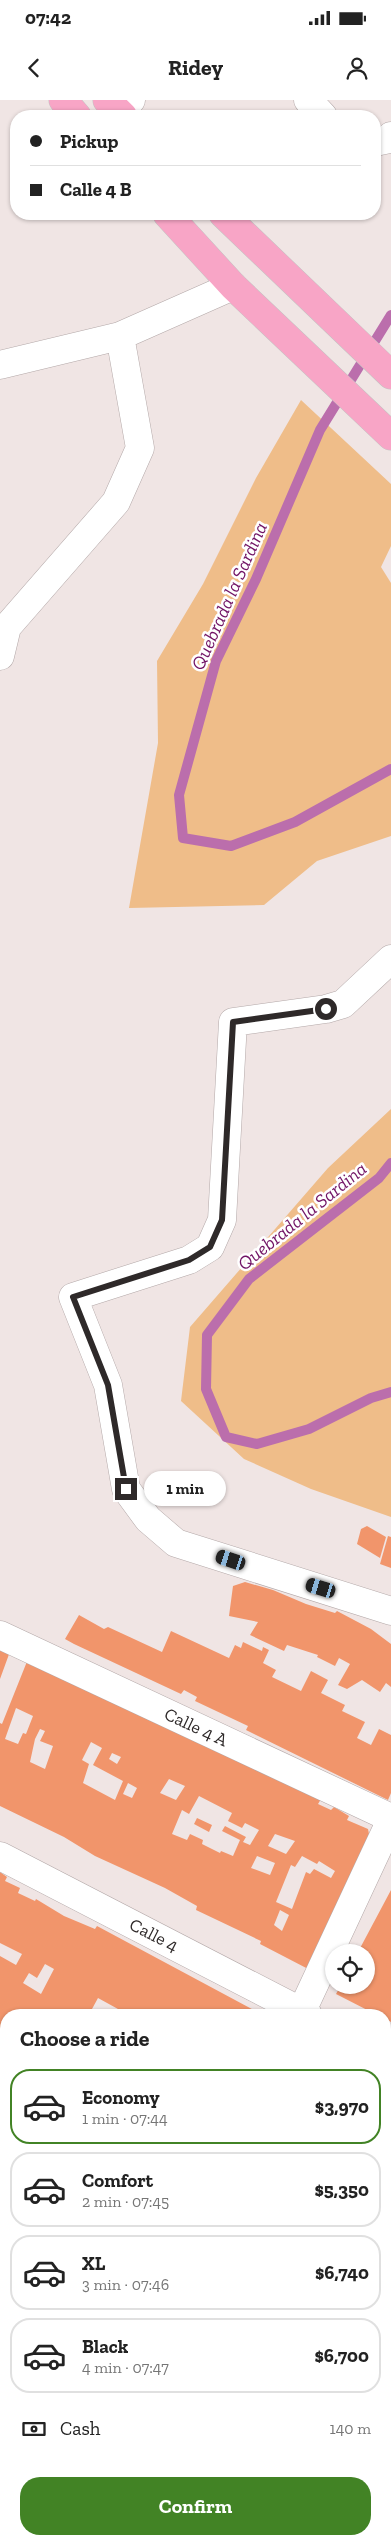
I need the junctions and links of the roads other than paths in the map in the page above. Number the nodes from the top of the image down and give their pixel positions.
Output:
1 (62, 100) edge
2 (308, 100) edge
3 (72, 110) edge
4 (317, 110) edge
5 (172, 220) edge
6 (229, 220) edge
7 (233, 286) junction
8 (120, 336) junction
9 (0, 365) edge
10 (391, 375) edge
11 (391, 436) edge
12 (0, 656) edge
13 (391, 959) edge
14 (391, 1611) edge
15 (0, 1635) edge
16 (391, 1819) edge
17 (0, 1856) edge
18 (293, 2009) edge
19 (305, 2009) edge

1 - 3 main road
2 - 4 street
5 - 7 main road
6 - 10 main road
7 - 8 street
7 - 11 main road
8 - 9 street
8 - 12 street
13 - 14 street
15 - 16 street, Calle 4 A
16 - 19 street
17 - 18 street, Calle 4

